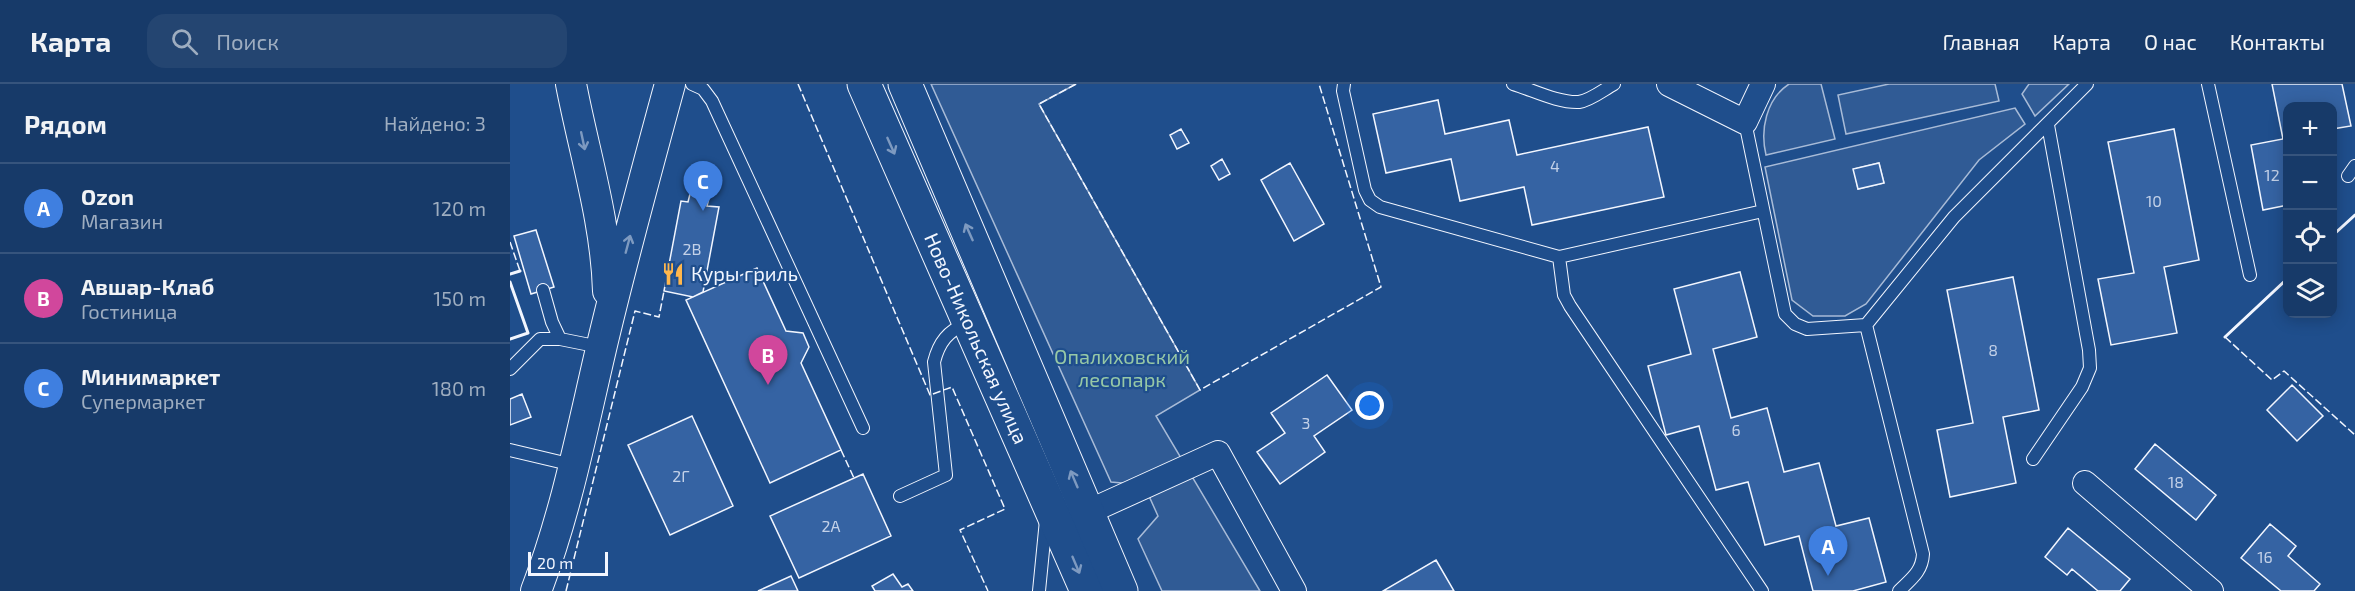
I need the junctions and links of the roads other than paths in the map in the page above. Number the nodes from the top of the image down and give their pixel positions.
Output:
1 (571, 84) edge
2 (670, 84) edge
3 (692, 84) edge
4 (904, 84) edge
5 (1344, 84) edge
6 (1513, 84) edge
7 (1614, 84) edge
8 (1669, 84) edge
9 (1763, 84) edge
10 (2087, 84) edge
11 (2208, 84) edge
12 (864, 87) edge
13 (1745, 122) junction
14 (2048, 125) junction
15 (1764, 211) junction
16 (1559, 258) junction
17 (2250, 274) dead end
18 (543, 290) dead end
19 (968, 323) junction
20 (1866, 325) junction
21 (605, 334) junction
22 (560, 339) junction
23 (510, 369) edge
24 (863, 428) dead end
25 (510, 450) edge
26 (2033, 459) dead end
27 (574, 465) junction
28 (2085, 483) dead end
29 (900, 496) dead end
30 (1048, 501) junction
31 (1088, 512) junction
32 (536, 591) edge
33 (1039, 591) edge
34 (1087, 591) edge
35 (1121, 591) edge
36 (1294, 591) edge
37 (1762, 591) edge
38 (1899, 591) edge
39 (2211, 591) edge

1 -> 21 street
21 -> 2 street
3 - 24 lane
31 -> 4 main road, Ново-Никольская улица
5 - 16 lane
6 - 7 lane
8 - 13 street
9 - 13 street
10 - 14 lane
11 - 17 lane
12 -> 19 main road, Ново-Никольская улица
13 - 15 lane
14 - 20 lane
14 - 26 lane
15 - 16 lane
15 - 20 lane
16 - 37 lane
18 - 22 lane
19 - 29 lane
19 - 30 main road, Ново-Никольская улица
20 - 38 lane
21 - 22 lane
21 - 27 street
22 - 23 lane
25 - 27 lane
27 - 32 street
28 - 39 street
30 - 33 lane
30 -> 34 main road, Ново-Никольская улица
31 - 35 main road, Ново-Никольская улица
31 - 36 street

